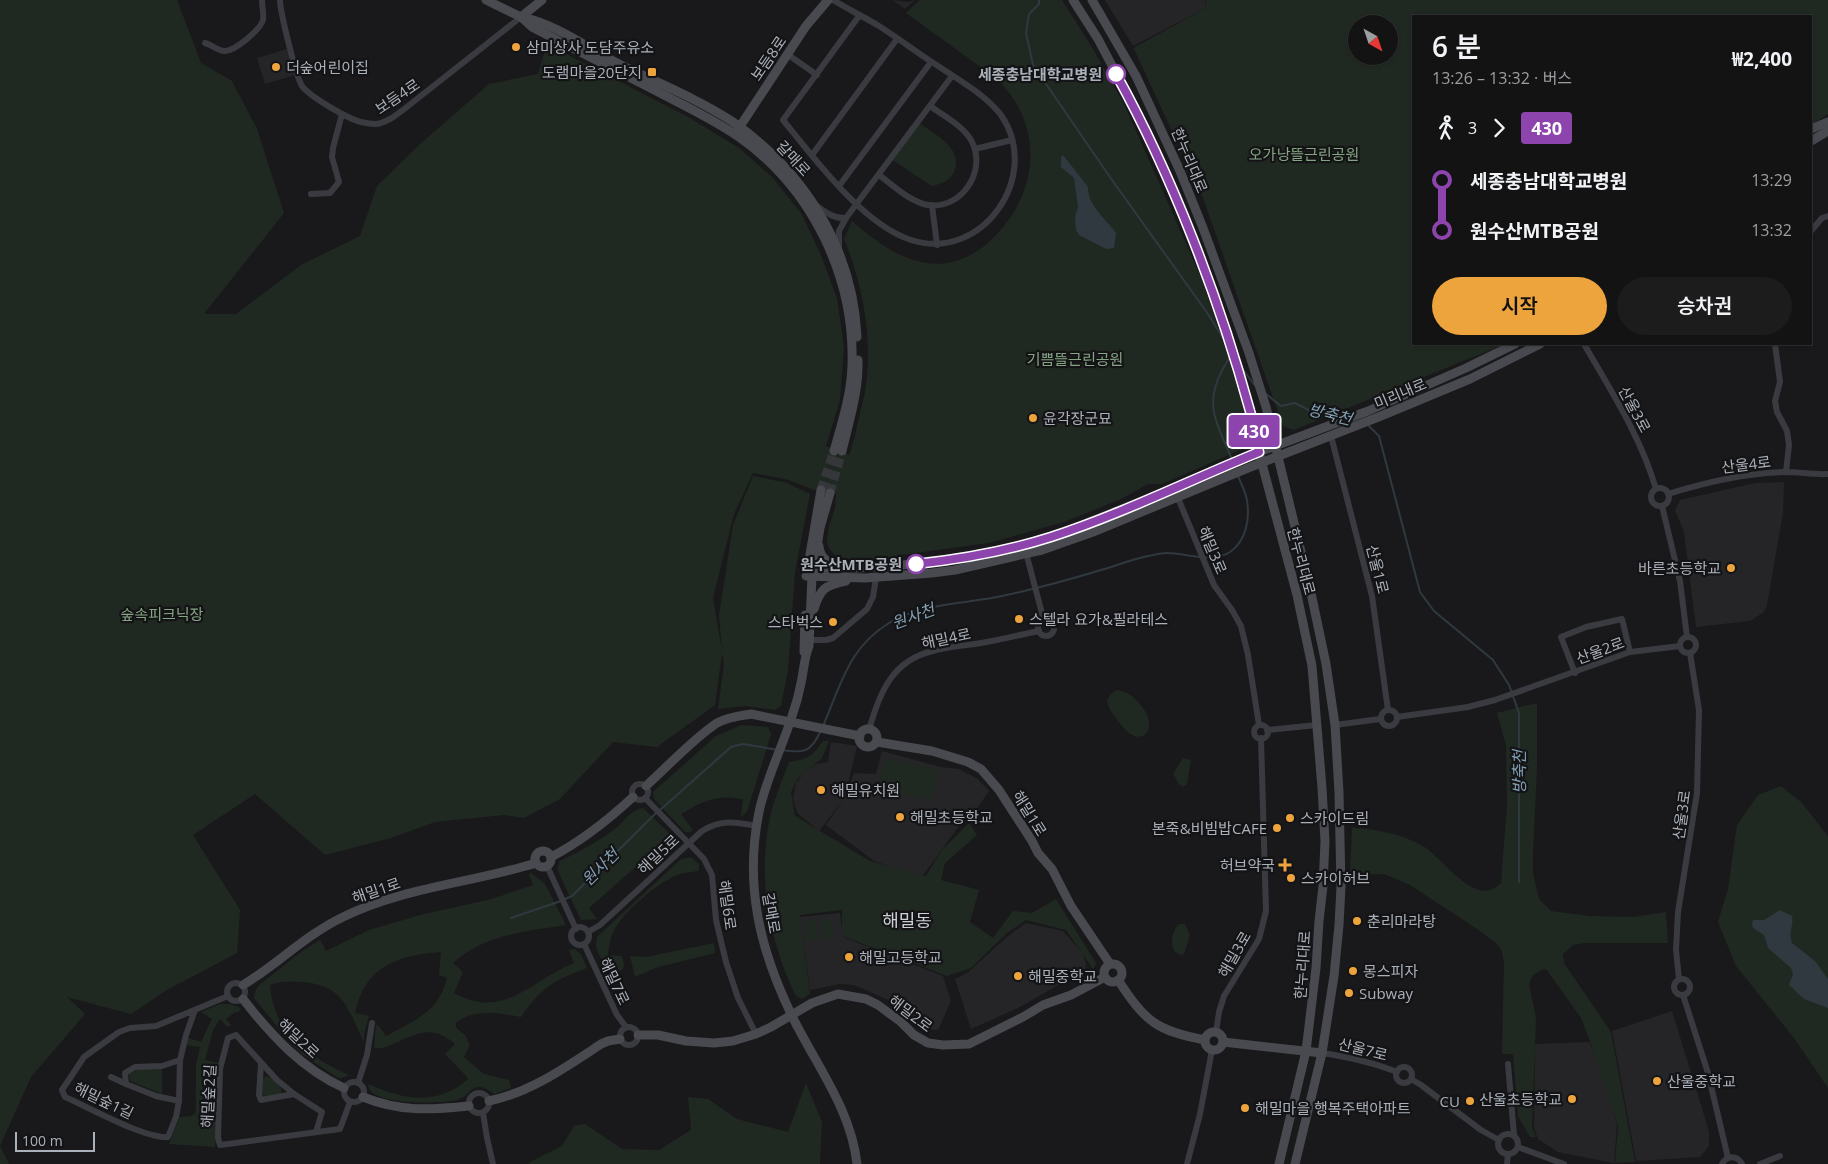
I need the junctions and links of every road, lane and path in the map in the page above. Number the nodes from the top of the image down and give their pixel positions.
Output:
1 (262, 0) edge
2 (280, 0) edge
3 (486, 0) edge
4 (542, 0) edge
5 (828, 0) edge
6 (833, 0) edge
7 (1073, 0) edge
8 (1092, 0) edge
9 (859, 16) junction
10 (521, 17) junction
11 (897, 39) junction
12 (206, 43) dead end
13 (788, 54) junction
14 (931, 62) junction
15 (817, 75) junction
16 (952, 76) junction
17 (930, 106) junction
18 (342, 114) junction
19 (1828, 122) edge
20 (1812, 129) edge
21 (737, 130) junction
22 (1828, 131) edge
23 (1012, 140) junction
24 (1812, 140) edge
25 (975, 148) junction
26 (812, 155) junction
27 (879, 175) junction
28 (840, 186) junction
29 (311, 194) dead end
30 (813, 202) junction
31 (932, 205) junction
32 (856, 206) junction
33 (1828, 216) edge
34 (846, 218) junction
35 (825, 230) junction
36 (1812, 230) edge
37 (937, 245) junction
38 (840, 252) junction
39 (1513, 345) edge
40 (1538, 345) edge
41 (1585, 345) edge
42 (1775, 345) edge
43 (1329, 432) junction
44 (1274, 446) junction
45 (1259, 452) junction
46 (1277, 456) junction
47 (1262, 462) junction
48 (1786, 472) junction
49 (1828, 474) edge
50 (1212, 477) junction
51 (1656, 490) junction
52 (1668, 494) junction
53 (1178, 498) junction
54 (1662, 506) junction
55 (820, 530) junction
56 (1025, 549) junction
57 (858, 568) junction
58 (810, 572) junction
59 (866, 578) junction
60 (876, 578) junction
61 (810, 621) junction
62 (1044, 621) junction
63 (1039, 631) junction
64 (1687, 637) junction
65 (810, 640) junction
66 (1680, 646) junction
67 (1630, 652) junction
68 (805, 654) junction
69 (1690, 654) junction
70 (1575, 673) junction
71 (1388, 710) junction
72 (1397, 717) junction
73 (1380, 718) junction
74 (790, 722) junction
75 (1259, 725) junction
76 (1335, 725) junction
77 (1317, 726) junction
78 (869, 730) junction
79 (1267, 730) junction
80 (860, 736) junction
81 (1262, 738) junction
82 (877, 742) junction
83 (646, 786) junction
84 (633, 797) junction
85 (645, 798) junction
86 (757, 826) junction
87 (688, 843) junction
88 (550, 857) junction
89 (536, 863) junction
90 (547, 866) junction
91 (576, 929) junction
92 (588, 932) junction
93 (584, 944) junction
94 (1110, 964) junction
95 (1105, 977) junction
96 (1679, 979) junction
97 (1118, 980) junction
98 (243, 985) junction
99 (1683, 995) junction
100 (228, 996) junction
101 (243, 998) junction
102 (195, 1010) junction
103 (792, 1016) junction
104 (372, 1024) dead end
105 (626, 1027) junction
106 (1216, 1032) junction
107 (756, 1034) junction
108 (638, 1035) junction
109 (620, 1040) junction
110 (1205, 1040) junction
111 (1223, 1042) junction
112 (1212, 1050) junction
113 (1306, 1051) junction
114 (1322, 1053) junction
115 (180, 1060) junction
116 (261, 1064) junction
117 (1508, 1064) dead end
118 (1397, 1072) junction
119 (111, 1076) dead end
120 (1411, 1079) junction
121 (358, 1083) junction
122 (126, 1084) junction
123 (344, 1088) junction
124 (294, 1094) junction
125 (362, 1097) junction
126 (179, 1101) junction
127 (490, 1101) junction
128 (350, 1102) junction
129 (469, 1106) junction
130 (483, 1113) junction
131 (316, 1132) junction
132 (1514, 1135) junction
133 (1499, 1140) junction
134 (1518, 1147) junction
135 (1508, 1154) junction
136 (1780, 1156) dead end
137 (1728, 1158) junction
138 (493, 1164) edge
139 (857, 1164) edge
140 (1188, 1164) edge
141 (1279, 1164) edge
142 (1295, 1164) edge
143 (1507, 1164) edge
144 (1564, 1164) edge
145 (1722, 1164) edge
146 (1742, 1164) edge
147 (1760, 1164) edge

1 - 12 street
2 - 18 street, 보듬4로
3 - 10 street, 갈매로
4 - 10 street
5 - 13 street, 보듬8로
6 - 9 street
7 - 45 street, 한누리대로
8 - 44 street, 한누리대로
9 - 11 street
9 - 15 street
10 - 18 street, 보듬4로
10 - 21 street, 갈매로
11 - 14 street
11 - 26 street
13 - 15 street
13 - 21 street, 보듬8로
14 - 16 street
14 - 28 street
15 - 26 street
16 - 17 street
16 - 23 street
17 - 25 street
17 - 27 street
18 - 29 street
19 - 20 street
21 - 30 street, 갈매로
21 - 35 street, 갈매로
22 - 24 street
23 - 25 street
23 - 37 street
25 - 31 street
26 - 28 street
27 - 31 street
27 - 32 street
28 - 32 street
30 - 34 street
30 - 35 street, 갈매로
31 - 37 street
32 - 34 street
32 - 37 street
33 - 36 street
34 - 35 street
34 - 38 street
35 - 38 street, 갈매로
35 - 38 street, 갈매로
39 - 43 street, 미리내로
40 - 43 street, 미리내로
41 - 51 street, 산울3로
42 - 48 street
43 - 44 street, 미리내로
43 - 46 street, 미리내로
43 - 71 street, 산울1로
44 - 45 street, 미리내로
44 - 46 street, 한누리대로
45 - 47 street, 한누리대로
45 - 50 street, 미리내로
46 - 47 street, 미리내로
46 - 76 street, 한누리대로
47 - 50 street, 미리내로
47 - 77 street, 한누리대로
48 - 49 street, 산울4로
48 - 52 street, 산울4로
50 - 53 street, 미리내로
50 - 56 street, 미리내로
51 - 52 street
51 - 54 street
52 - 54 street
53 - 56 street, 미리내로
53 - 75 street, 해밀3로
54 - 64 street
55 - 57 street
55 - 58 street, 갈매로
55 - 58 street, 갈매로
56 - 57 street, 미리내로
56 - 60 street, 미리내로
56 - 62 street
57 - 58 street, 미리내로
58 - 59 street, 미리내로
58 - 61 street, 갈매로
58 - 68 street, 갈매로
59 - 60 street, 미리내로
59 - 61 street
60 - 65 street
61 - 65 street, 갈매로
62 - 63 street
62 - 63 street
63 - 78 street, 해밀4로
64 - 66 street
64 - 69 street
65 - 68 street, 갈매로
66 - 67 street, 산울2로
66 - 69 street
67 - 70 street, 산울2로
67 - 70 street
68 - 74 street, 갈매로
69 - 96 street, 산울3로
70 - 72 street, 산울2로
71 - 72 street
71 - 73 street
72 - 73 street
73 - 76 street
74 - 80 street
74 - 83 street
74 - 86 street, 갈매로
75 - 79 street
75 - 81 street
76 - 114 street, 한누리대로
77 - 79 street
77 - 113 street, 한누리대로
78 - 80 street
78 - 82 street
79 - 81 street
80 - 82 street
81 - 106 street, 해밀3로
82 - 94 street, 해밀1로
83 - 84 street
83 - 85 street
84 - 85 street
84 - 88 street
85 - 87 street, 해밀6로
86 - 87 street, 해밀5로
86 - 103 street, 갈매로
87 - 92 street, 해밀5로
87 - 107 street, 해밀6로
88 - 89 street
88 - 90 street
89 - 90 street
89 - 98 street, 해밀1로
90 - 91 street
91 - 92 street
91 - 93 street
92 - 93 street
93 - 105 street, 해밀7로
94 - 95 street
94 - 97 street
95 - 97 street
95 - 103 street, 해밀2로
96 - 99 street
96 - 99 street
97 - 110 street
98 - 100 street
98 - 101 street
99 - 137 street
100 - 101 street
100 - 102 street, 해밀숲1길
101 - 123 street, 해밀2로
102 - 115 street, 해밀숲1길
102 - 126 street, 해밀숲1길
103 - 107 street, 해밀2로
103 - 139 street, 갈매로
104 - 121 street
105 - 108 street
105 - 109 street
106 - 110 street
106 - 111 street
107 - 108 street, 해밀2로
108 - 109 street
109 - 127 street
110 - 112 street
111 - 112 street
111 - 113 street
112 - 140 street
113 - 114 street
113 - 141 street, 한누리대로
114 - 118 street, 산울7로
114 - 142 street, 한누리대로
115 - 122 street
115 - 126 street, 해밀숲1길
116 - 124 street, 해밀숲2길
116 - 124 street
116 - 131 street, 해밀숲2길
117 - 132 street
118 - 120 street
118 - 120 street
119 - 122 street
120 - 133 street
121 - 123 street
121 - 125 street
122 - 126 street
123 - 128 street
124 - 131 street, 해밀숲2길
125 - 128 street
125 - 129 street
127 - 129 street
127 - 130 street
128 - 131 street, 해밀숲2길
129 - 130 street
130 - 138 street
132 - 133 street
132 - 134 street
133 - 135 street
134 - 135 street
134 - 144 street
135 - 143 street
136 - 147 street
137 - 145 street
137 - 146 street

